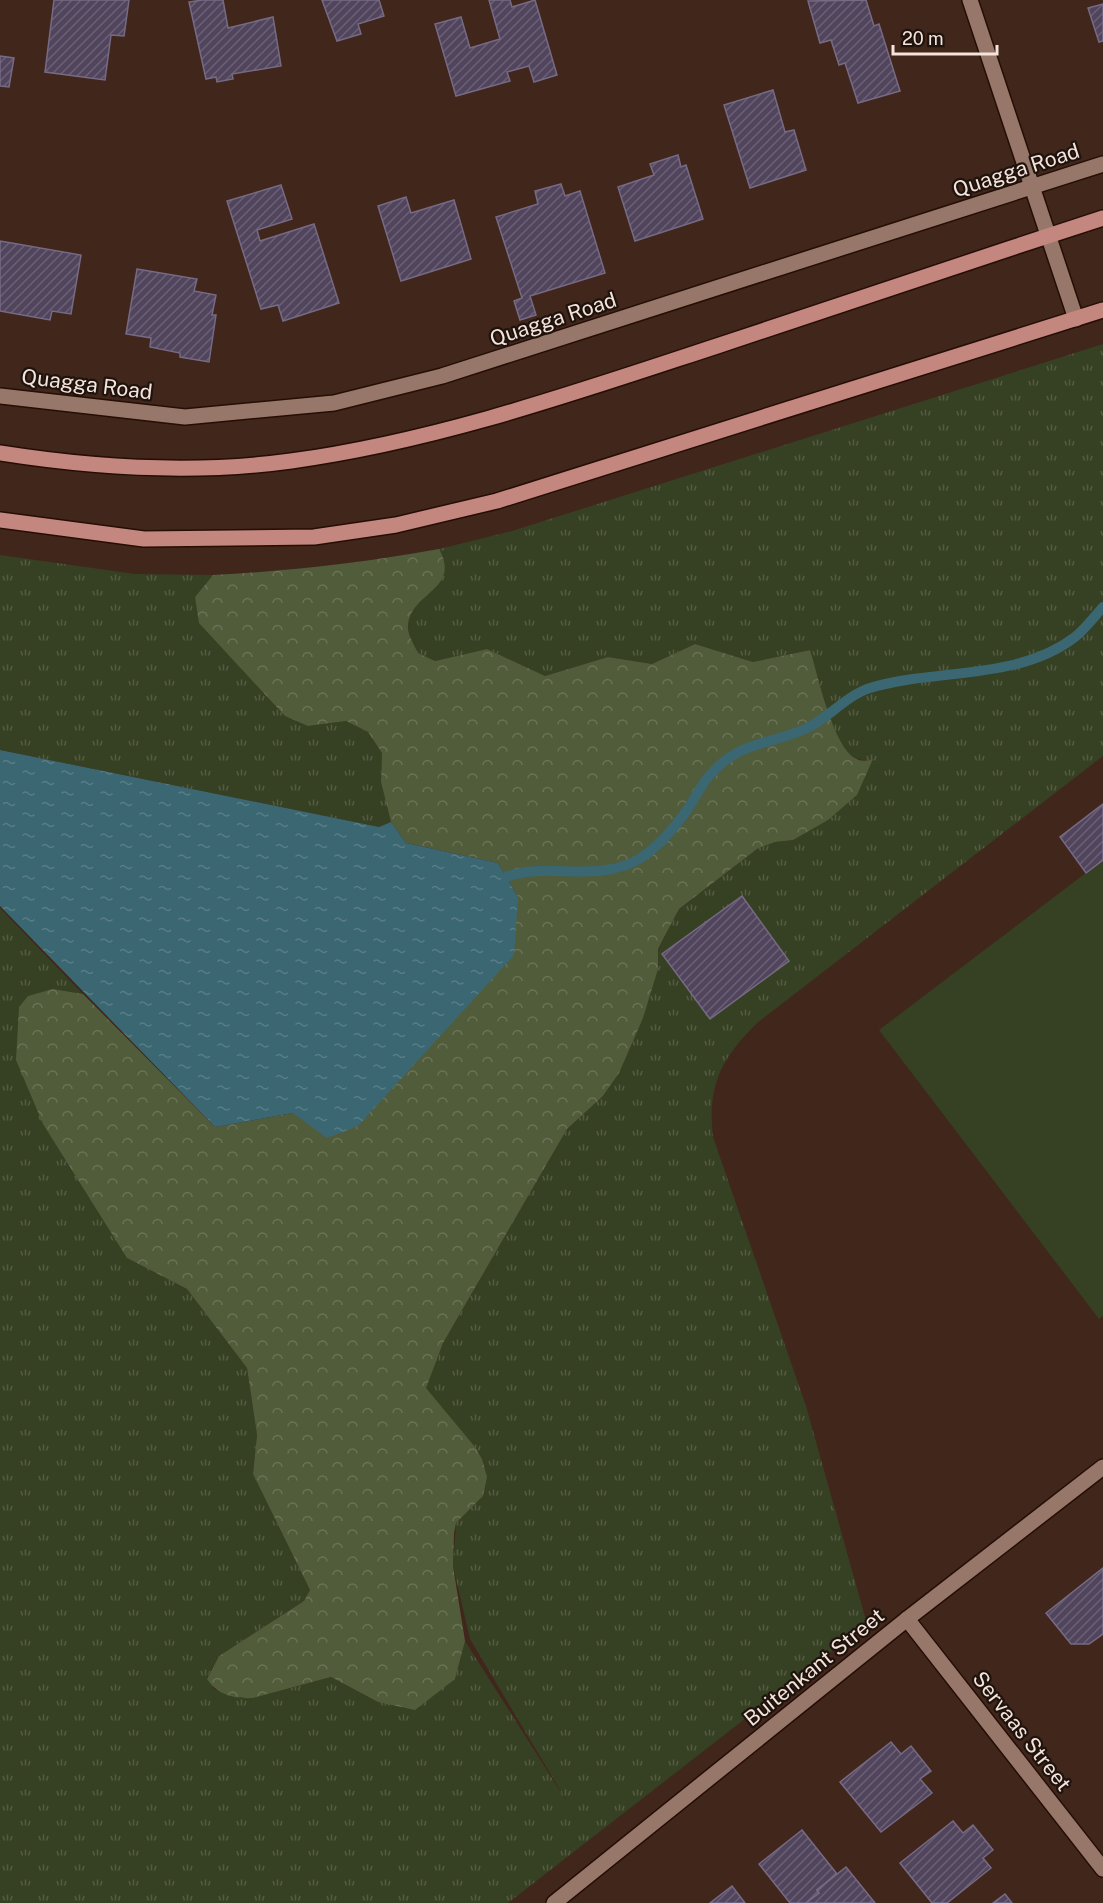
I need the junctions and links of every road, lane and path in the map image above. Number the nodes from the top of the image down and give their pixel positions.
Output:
1 (970, 0) edge
2 (1103, 164) edge
3 (1033, 188) junction
4 (1103, 218) edge
5 (1047, 236) junction
6 (1103, 310) edge
7 (1076, 318) junction
8 (0, 396) edge
9 (0, 453) edge
10 (0, 520) edge
11 (1103, 1467) edge
12 (907, 1619) junction
13 (1103, 1869) edge
14 (554, 1903) edge

1 - 3 street
2 - 3 street, Quagga Road
3 - 5 street
3 - 8 street, Quagga Road
4 - 5 main road
5 - 7 street
5 - 9 main road
6 - 7 main road
7 - 10 main road
11 - 12 street, Buitenkant Street
12 - 13 street, Servaas Street
12 - 14 street, Buitenkant Street

